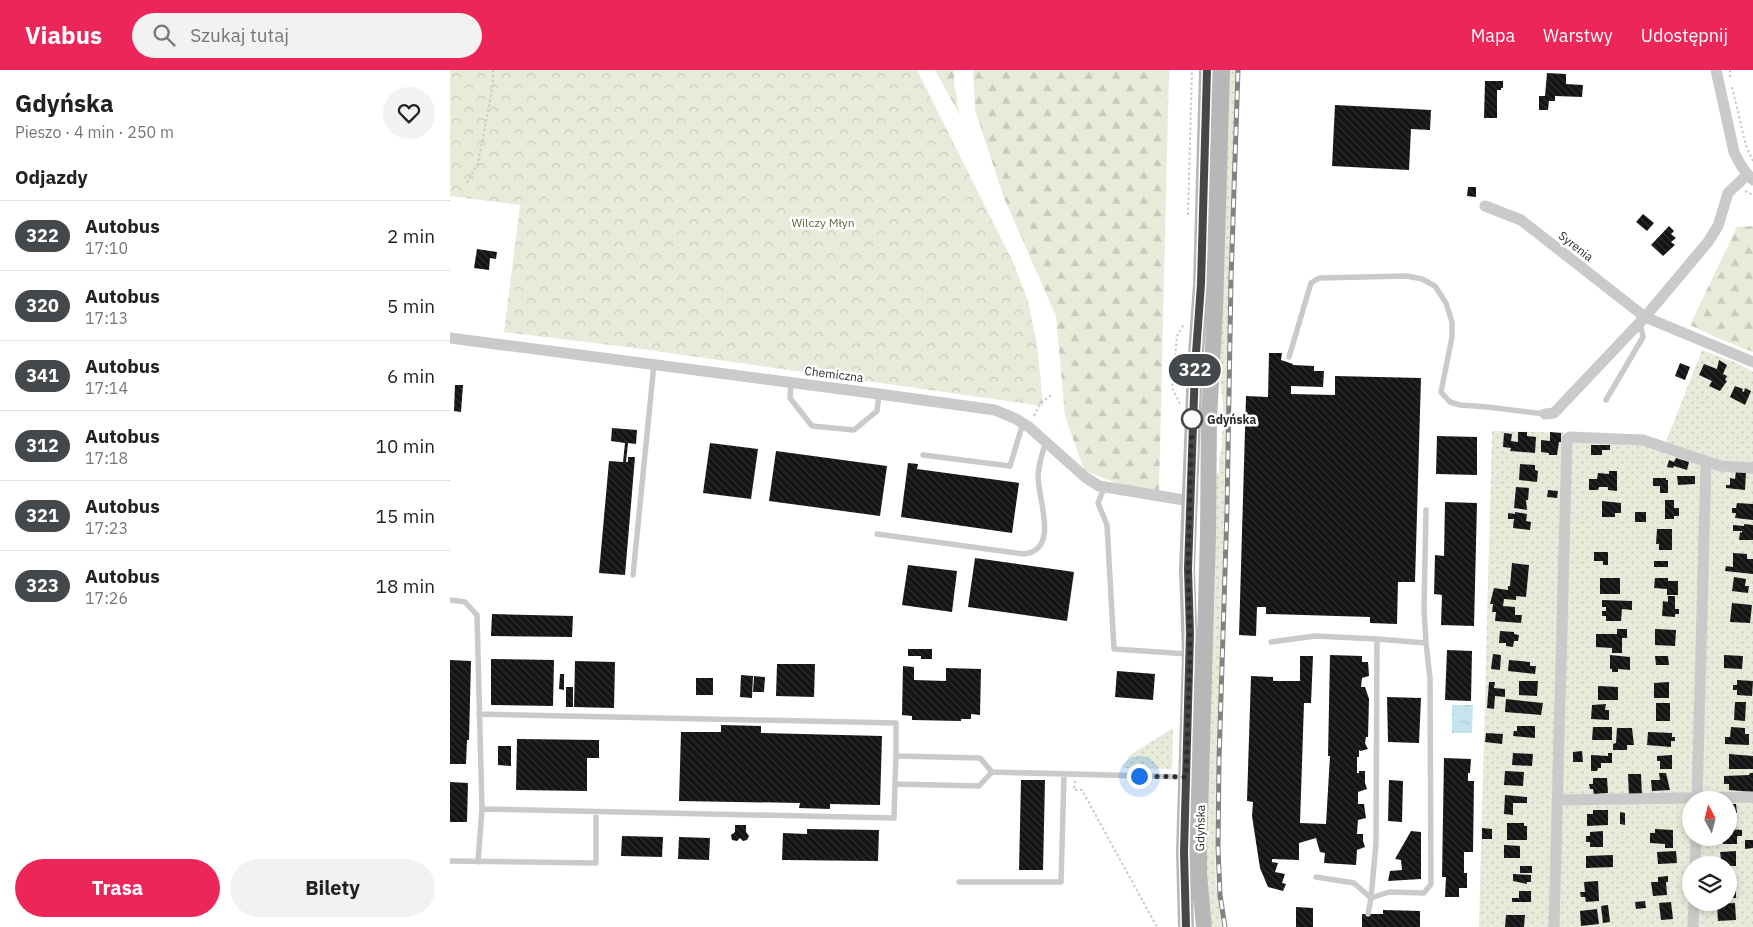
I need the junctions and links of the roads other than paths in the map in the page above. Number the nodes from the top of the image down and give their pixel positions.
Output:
1 (1207, 70) edge
2 (1222, 70) edge
3 (1716, 70) edge
4 (1750, 178) edge
5 (1485, 206) dead end
6 (1643, 320) junction
7 (450, 338) edge
8 (1289, 357) dead end
9 (1753, 362) edge
10 (654, 364) junction
11 (791, 382) junction
12 (879, 394) junction
13 (1606, 400) dead end
14 (1545, 414) joint
15 (1026, 425) junction
16 (1046, 442) junction
17 (923, 455) dead end
18 (1706, 461) junction
19 (1753, 468) edge
20 (1208, 483) junction
21 (1104, 488) junction
22 (1190, 501) junction
23 (1426, 510) dead end
24 (877, 534) dead end
25 (1208, 534) junction
26 (633, 575) dead end
27 (450, 600) edge
28 (1377, 639) junction
29 (1272, 642) dead end
30 (1426, 643) junction
31 (1190, 654) junction
32 (479, 714) junction
33 (896, 756) junction
34 (992, 772) junction
35 (1064, 774) junction
36 (1186, 777) junction
37 (895, 784) junction
38 (1697, 791) edge
39 (1753, 797) edge
40 (1738, 798) edge
41 (1682, 799) edge
42 (1557, 800) junction
43 (482, 809) junction
44 (596, 812) junction
45 (450, 861) edge
46 (478, 862) junction
47 (1316, 877) dead end
48 (959, 882) dead end
49 (1371, 898) junction
50 (1694, 911) edge
51 (1368, 914) dead end
52 (1186, 927) edge
53 (1204, 927) edge
54 (1554, 927) edge
55 (1693, 927) edge

1 - 22 main road, Gdyńska
2 - 20 main road, Gdyńska
3 - 4 street
4 - 6 street
5 - 6 street, Syrenia
6 - 9 street, Syrenia
6 - 13 lane
6 - 14 street
7 - 10 street, Chemiczna
8 - 14 lane
10 - 11 street, Chemiczna
10 - 26 lane
11 - 12 street, Chemiczna
11 - 12 lane
12 - 15 street, Chemiczna
15 - 16 street, Chemiczna
15 - 17 lane
16 - 21 street, Chemiczna
16 - 24 lane
18 - 19 street
18 - 38 street
18 - 42 street
20 - 22 street
20 - 25 main road, Gdyńska
21 - 22 street, Chemiczna
21 - 31 lane
22 - 25 street
22 - 31 main road, Gdyńska
23 - 30 lane
25 - 53 main road, Gdyńska
27 - 32 lane
28 - 29 lane
28 - 30 lane
28 - 49 lane
30 - 49 lane
31 - 36 main road, Gdyńska
32 - 33 lane
32 - 43 lane
33 - 34 lane
33 - 37 lane
34 - 35 lane
34 - 37 lane
35 - 36 lane
35 - 48 lane
36 - 52 main road, Gdyńska
37 - 44 lane
39 - 40 street
41 - 42 street
42 - 54 street
43 - 44 lane
43 - 46 lane
44 - 46 lane
45 - 46 lane
47 - 49 lane
49 - 51 lane
50 - 55 street

